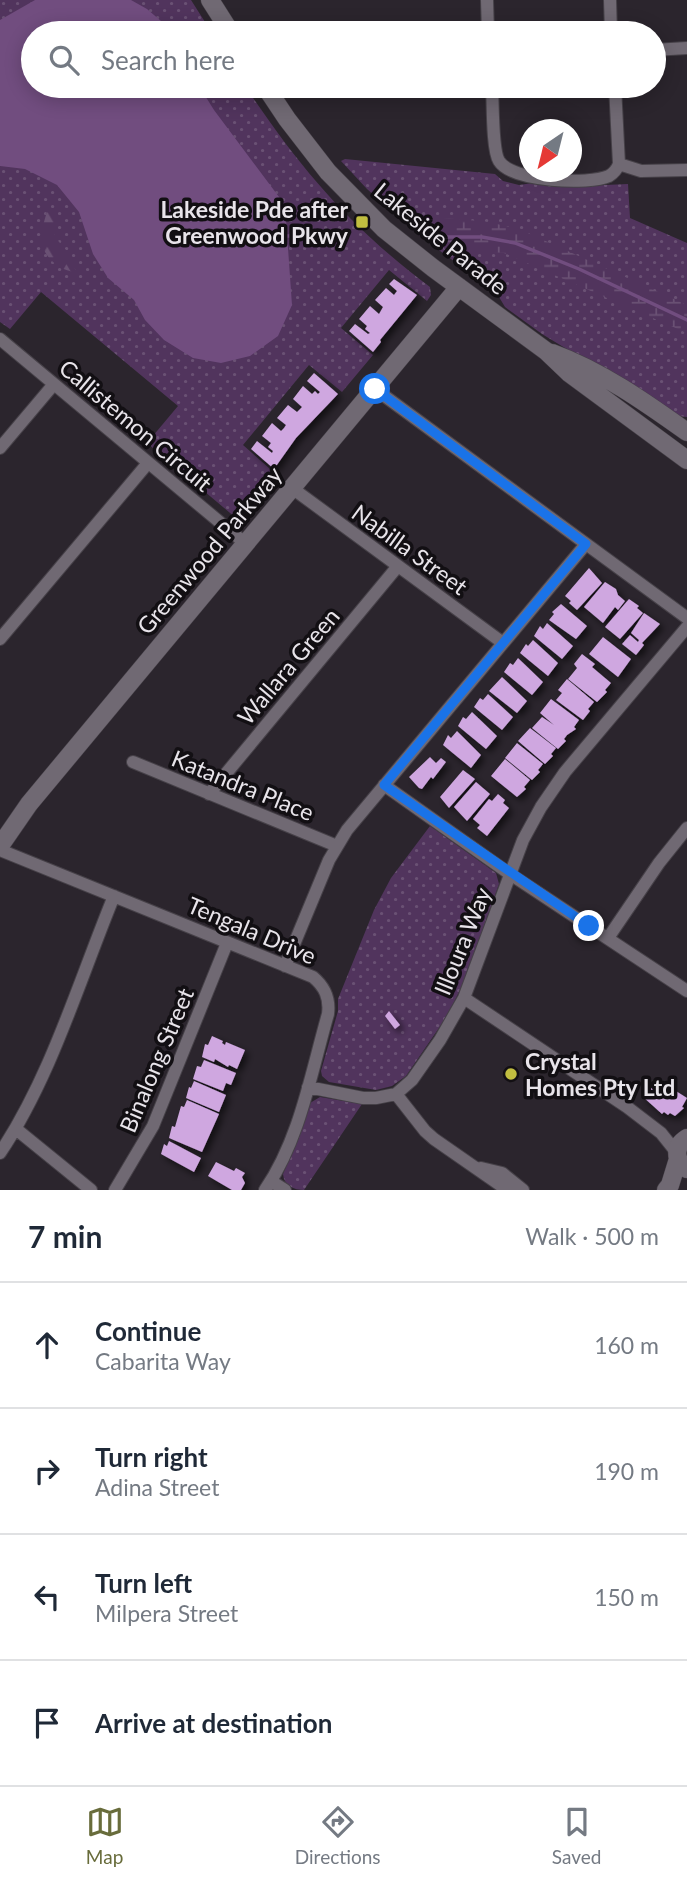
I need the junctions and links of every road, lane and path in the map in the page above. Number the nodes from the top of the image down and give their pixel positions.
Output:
1 (210, 0) edge
2 (487, 0) edge
3 (610, 0) edge
4 (223, 21) edge
5 (488, 21) edge
6 (611, 21) edge
7 (687, 48) edge
8 (666, 49) edge
9 (273, 98) edge
10 (493, 98) edge
11 (616, 98) edge
12 (619, 164) junction
13 (687, 170) edge
14 (459, 287) junction
15 (0, 338) edge
16 (546, 351) junction
17 (54, 384) junction
18 (375, 389) junction
19 (687, 432) edge
20 (0, 448) edge
21 (687, 460) edge
22 (148, 463) junction
23 (292, 488) junction
24 (246, 544) junction
25 (586, 544) junction
26 (398, 566) junction
27 (687, 618) edge
28 (687, 627) edge
29 (0, 639) edge
30 (503, 643) junction
31 (133, 762) dead end
32 (384, 785) junction
33 (209, 794) junction
34 (687, 828) edge
35 (337, 846) junction
36 (0, 848) edge
37 (510, 874) junction
38 (114, 896) junction
39 (608, 939) junction
40 (227, 943) junction
41 (285, 965) junction
42 (687, 991) edge
43 (464, 998) junction
44 (308, 1087) junction
45 (396, 1094) junction
46 (16, 1129) junction
47 (682, 1152) edge
48 (0, 1153) edge
49 (478, 1168) junction
50 (687, 1174) edge
51 (268, 1185) edge
52 (668, 1187) edge
53 (91, 1190) edge
54 (116, 1190) edge
55 (285, 1190) edge
56 (513, 1190) edge
57 (523, 1190) edge

1 - 4 street
2 - 5 street
3 - 6 street
7 - 8 street
9 - 14 street, Lakeside Parade
10 - 12 street
11 - 12 street
12 - 13 street
14 - 16 street, Lakeside Parade
14 - 18 street, Greenwood Parkway
15 - 17 street, Callistemon Circuit
16 - 19 street, Lakeside Parade
16 - 21 street, Lakeside Parade
17 - 20 street
17 - 22 street, Callistemon Circuit
18 - 23 street, Greenwood Parkway
18 - 25 street
22 - 24 street, Callistemon Circuit
22 - 29 street
23 - 24 street, Greenwood Parkway
23 - 26 street, Nabilla Street
24 - 36 street, Greenwood Parkway
25 - 27 street
25 - 30 street
26 - 30 street, Nabilla Street
26 - 33 street, Wallara Green
28 - 37 street, Illoura Way
30 - 32 street
31 - 33 street, Katandra Place
32 - 35 street
32 - 37 street
33 - 35 street, Katandra Place
34 - 39 street
35 - 41 street
36 - 38 street, Tengala Drive
37 - 39 street
37 - 43 street, Illoura Way
38 - 40 street, Tengala Drive
38 - 46 street
39 - 42 street
40 - 41 street, Tengala Drive
40 - 54 street, Binalong Street
41 - 44 street, Tengala Drive
43 - 45 street, Illoura Way
43 - 47 street
44 - 45 street
44 - 51 street, Tengala Drive
45 - 49 street
46 - 48 street
46 - 53 street
47 - 52 street
49 - 56 street
49 - 57 street
50 - 52 street
51 - 55 street

